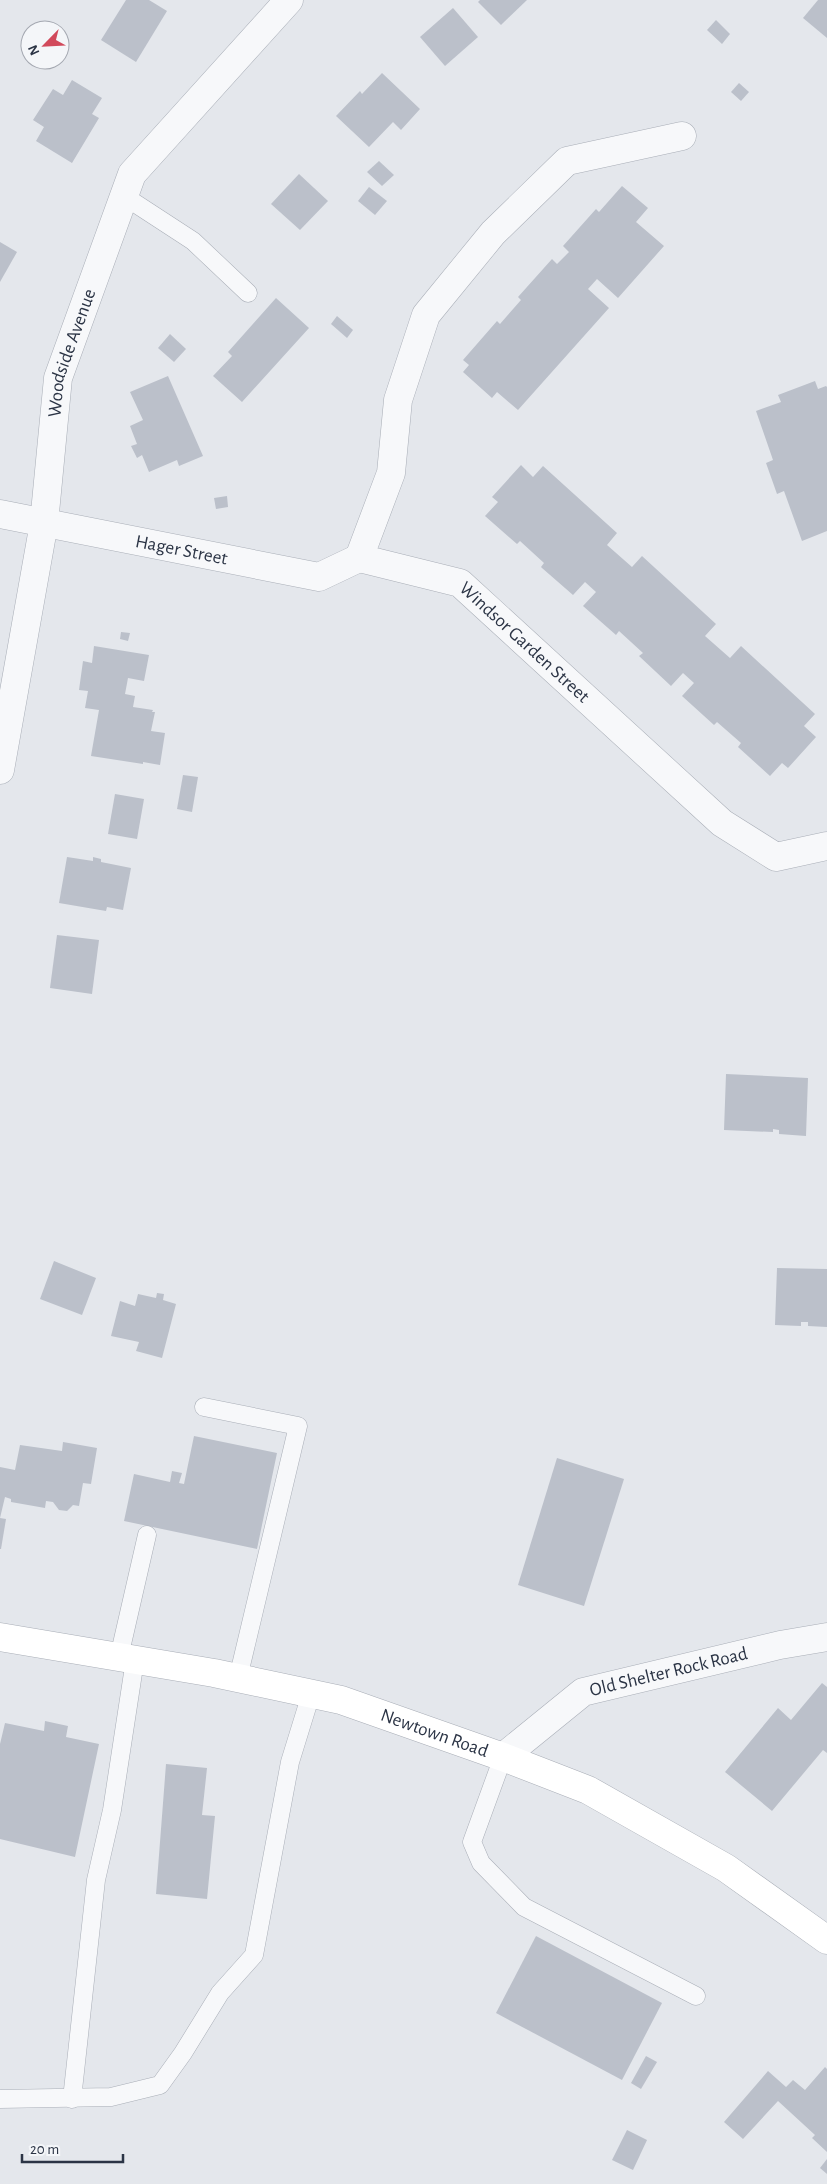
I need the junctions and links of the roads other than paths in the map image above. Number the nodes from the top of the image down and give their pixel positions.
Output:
1 (289, 0) edge
2 (682, 136) dead end
3 (124, 196) junction
4 (248, 293) dead end
5 (0, 514) edge
6 (44, 523) junction
7 (359, 558) junction
8 (0, 770) edge
9 (827, 846) edge
10 (204, 1407) dead end
11 (147, 1535) dead end
12 (0, 1637) edge
13 (827, 1637) edge
14 (127, 1658) junction
15 (238, 1678) junction
16 (311, 1694) junction
17 (503, 1757) junction
18 (827, 1940) edge
19 (696, 1996) dead end
20 (0, 2099) edge
21 (72, 2099) junction

1 - 3 street, Woodside Avenue
2 - 7 street
3 - 4 lane
3 - 6 street, Woodside Avenue
5 - 6 street, Hager Street
6 - 7 street, Hager Street
6 - 8 street, Woodside Avenue
7 - 9 street, Windsor Garden Street
10 - 15 lane
11 - 14 lane
12 - 14 main road, Newtown Road
13 - 17 street, Old Shelter Rock Road
14 - 15 main road, Newtown Road
14 - 21 lane
15 - 16 main road, Newtown Road
16 - 17 main road, Newtown Road
16 - 21 lane
17 - 18 main road, Newtown Road
17 - 19 lane
20 - 21 lane

